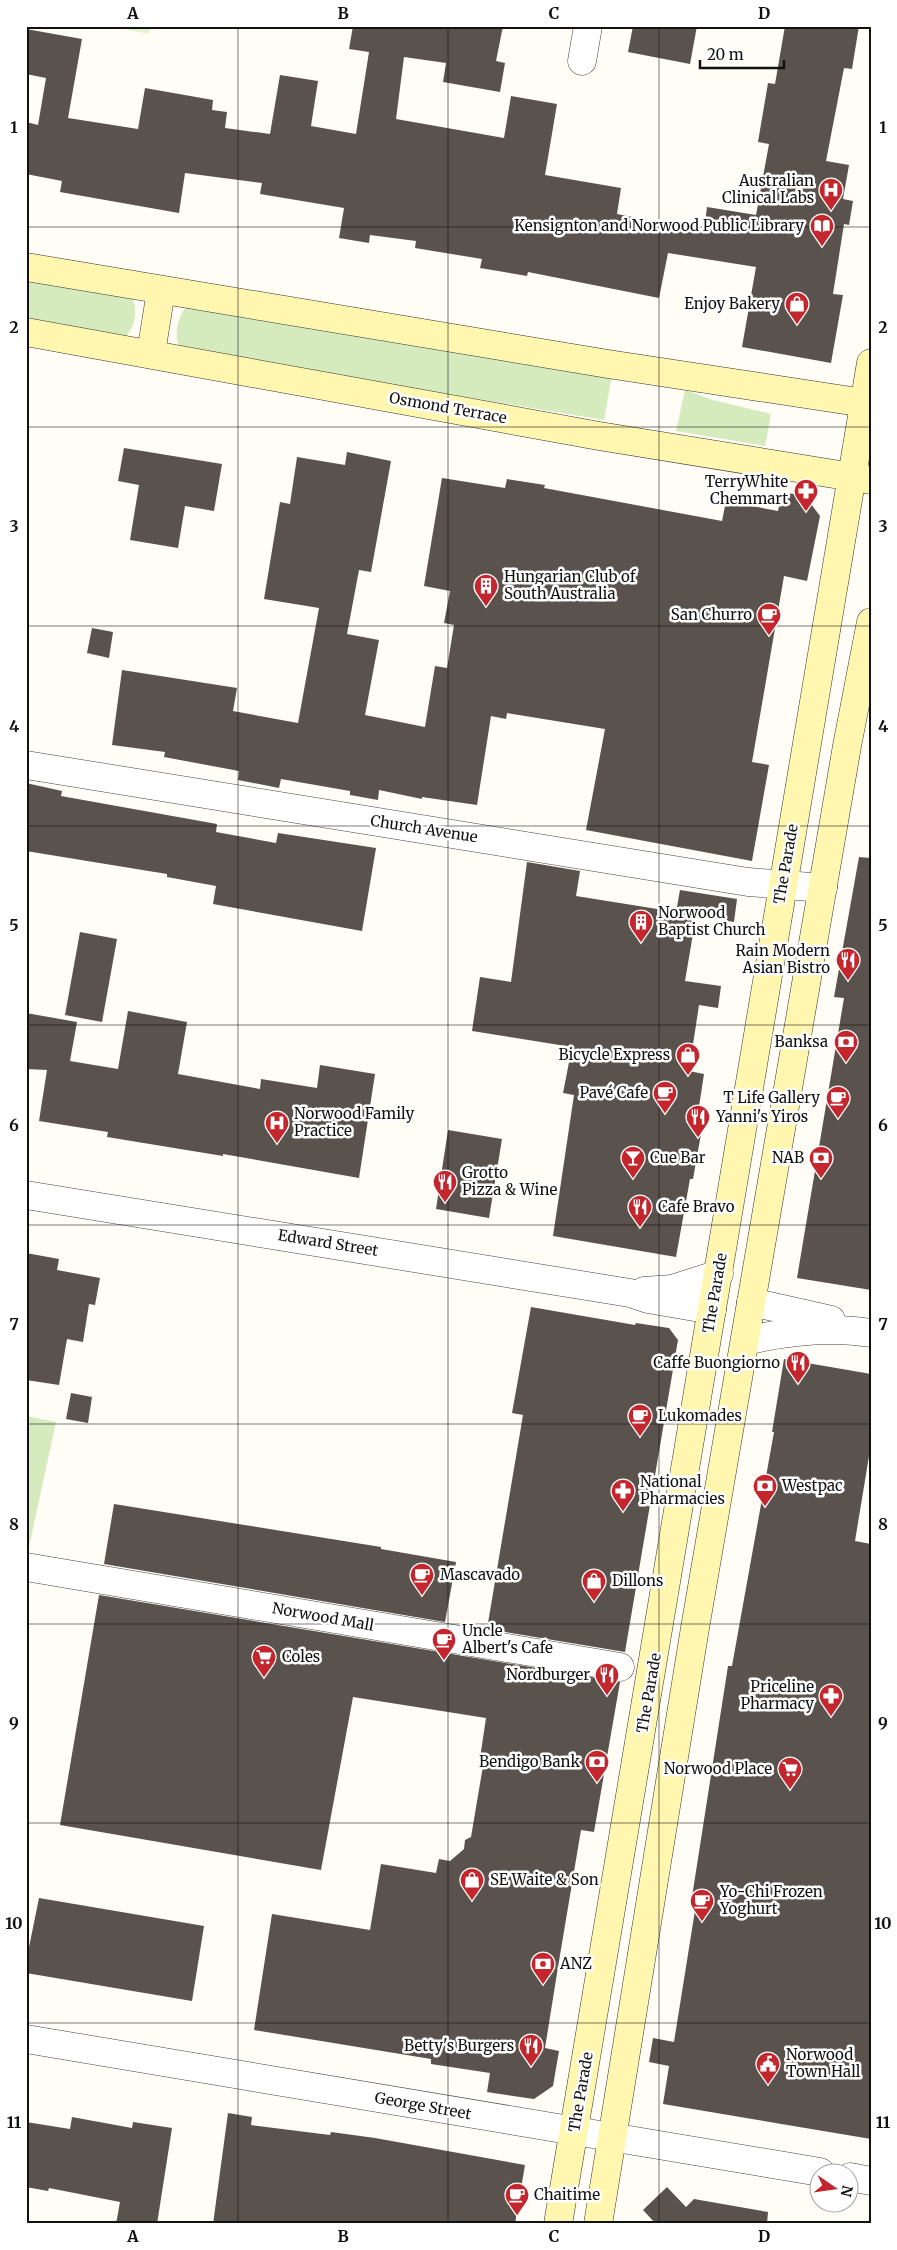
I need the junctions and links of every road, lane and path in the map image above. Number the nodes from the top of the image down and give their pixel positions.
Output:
1 (588, 26) edge
2 (582, 61) dead end
3 (26, 267) edge
4 (160, 291) junction
5 (26, 332) edge
6 (151, 354) junction
7 (871, 363) edge
8 (867, 403) edge
9 (861, 479) edge
10 (871, 622) edge
11 (26, 765) edge
12 (782, 884) junction
13 (823, 888) junction
14 (26, 1195) edge
15 (719, 1274) junction
16 (630, 1293) junction
17 (752, 1302) junction
18 (712, 1310) junction
19 (861, 1331) edge
20 (745, 1341) junction
21 (26, 1567) edge
22 (620, 1667) dead end
23 (26, 2039) edge
24 (574, 2132) junction
25 (613, 2139) junction
26 (810, 2170) edge
27 (558, 2224) edge
28 (598, 2224) edge

1 - 2 street
3 - 4 main road
4 - 6 main road
4 - 8 main road
5 - 6 main road, Osmond Terrace
6 - 9 main road, Osmond Terrace
7 - 8 main road, The Parade
8 - 9 main road, The Parade
9 - 12 main road, The Parade
10 - 13 main road
11 - 12 street, Church Avenue
12 - 13 street, Church Avenue
12 - 15 main road, The Parade
13 - 17 main road
14 - 16 street, Edward Street
15 - 16 street, Edward Street
15 - 18 main road, The Parade
16 - 18 street, Edward Street
17 - 18 main road
17 - 19 street
17 - 20 main road
18 - 24 main road, The Parade
19 - 20 street
20 - 25 main road
21 - 22 street, Norwood Mall
23 - 24 street, George Street
24 - 25 street, George Street
24 - 27 main road, The Parade
25 - 26 street, George Street
25 - 28 main road

